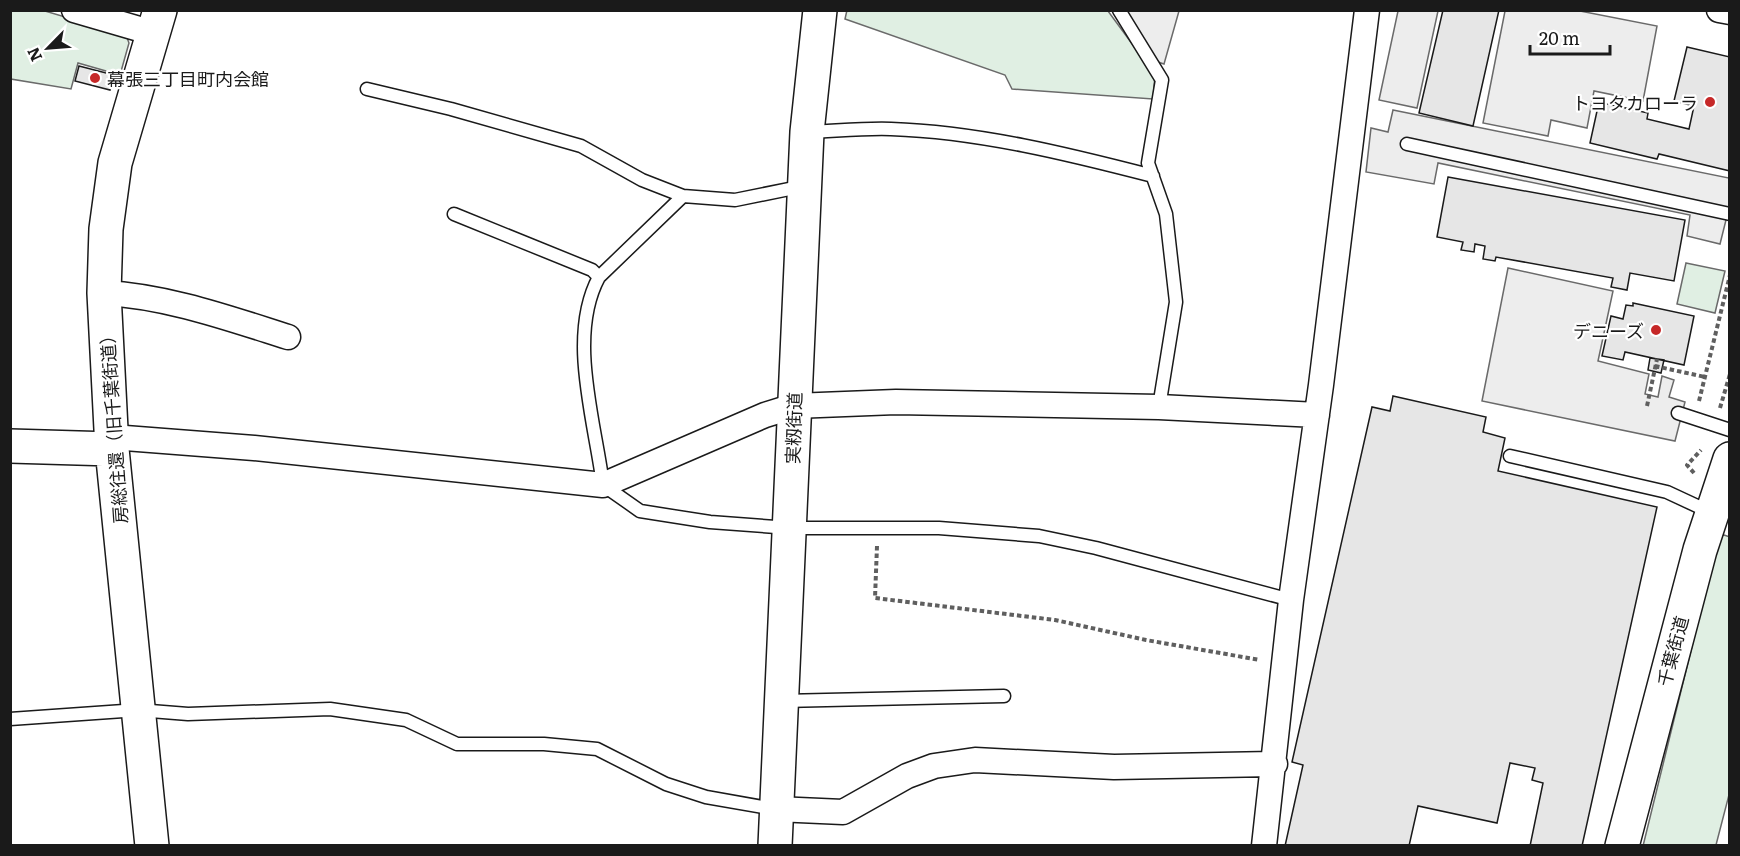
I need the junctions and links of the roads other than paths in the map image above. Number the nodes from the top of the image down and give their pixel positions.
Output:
1 (74, 10) edge
2 (820, 10) edge
3 (1119, 10) edge
4 (1367, 10) edge
5 (1719, 10) edge
6 (1730, 12) edge
7 (157, 22) edge
8 (367, 89) dead end
9 (807, 132) junction
10 (1407, 144) dead end
11 (1153, 176) junction
12 (805, 186) junction
13 (683, 196) junction
14 (454, 214) dead end
15 (1730, 214) edge
16 (600, 277) junction
17 (104, 293) junction
18 (288, 337) dead end
19 (794, 406) junction
20 (1159, 407) junction
21 (1678, 413) dead end
22 (1317, 415) junction
23 (1730, 430) edge
24 (112, 443) junction
25 (10, 447) edge
26 (1510, 456) dead end
27 (1730, 459) edge
28 (603, 485) junction
29 (1720, 515) edge
30 (789, 528) junction
31 (1291, 600) junction
32 (1004, 696) dead end
33 (781, 701) junction
34 (138, 711) junction
35 (10, 719) edge
36 (1275, 764) junction
37 (776, 809) junction
38 (152, 846) edge
39 (775, 846) edge
40 (1264, 846) edge
41 (1622, 846) edge

1 - 7 street
2 - 9 main road, 実籾街道
3 - 11 lane
4 - 22 street
5 - 6 street
7 - 17 main road, 房総往還（旧千葉街道）
8 - 13 lane
9 - 11 lane
9 - 12 main road, 実籾街道
10 - 15 lane
11 - 20 lane
12 - 13 lane
12 - 19 main road, 実籾街道
13 - 16 lane
14 - 16 lane
16 - 28 lane
17 - 18 street
17 - 24 main road, 房総往還（旧千葉街道）
19 - 20 street
19 - 28 street
19 - 30 main road, 実籾街道
20 - 22 street
21 - 23 lane
22 - 31 street
24 - 25 main road
24 - 28 street
24 - 34 main road, 房総往還（旧千葉街道）
26 - 29 lane
27 - 29 main road, 千葉街道
28 - 30 lane
29 - 41 main road, 千葉街道
30 - 31 lane
30 - 33 main road, 実籾街道
31 - 36 street
32 - 33 lane
33 - 37 main road, 実籾街道
34 - 35 lane
34 - 37 lane
34 - 38 main road, 房総往還（旧千葉街道）
36 - 37 street
36 - 40 street
37 - 39 main road, 実籾街道

